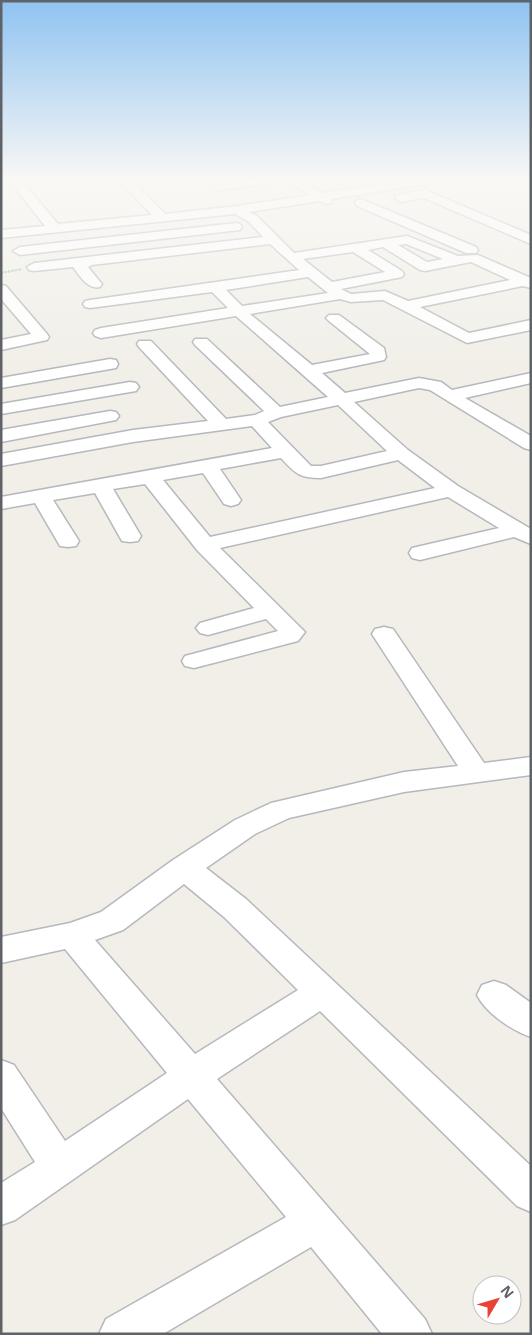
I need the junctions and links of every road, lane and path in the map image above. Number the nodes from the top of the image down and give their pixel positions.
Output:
1 (95, 242) edge
2 (255, 242) edge
3 (276, 242) edge
4 (394, 242) edge
5 (413, 242) edge
6 (453, 242) edge
7 (385, 244) junction
8 (225, 246) junction
9 (356, 248) junction
10 (471, 250) dead end
11 (20, 251) dead end
12 (165, 252) junction
13 (328, 252) junction
14 (235, 256) dead end
15 (292, 257) junction
16 (456, 260) junction
17 (85, 262) junction
18 (174, 264) dead end
19 (34, 267) dead end
20 (425, 267) junction
21 (310, 272) junction
22 (397, 274) junction
23 (367, 279) junction
24 (528, 282) edge
25 (95, 284) dead end
26 (215, 287) junction
27 (1, 289) edge
28 (335, 291) junction
29 (90, 304) dead end
30 (405, 306) junction
31 (240, 312) junction
32 (334, 318) dead end
33 (531, 325) edge
34 (101, 333) dead end
35 (201, 342) dead end
36 (145, 344) dead end
37 (1, 345) edge
38 (110, 364) dead end
39 (308, 371) junction
40 (25, 372) junction
41 (531, 378) edge
42 (1, 383) edge
43 (130, 387) dead end
44 (449, 396) junction
45 (340, 398) junction
46 (51, 400) junction
47 (1, 409) edge
48 (276, 414) junction
49 (110, 416) dead end
50 (256, 420) junction
51 (68, 424) junction
52 (222, 426) junction
53 (1, 436) edge
54 (531, 444) edge
55 (83, 445) junction
56 (286, 451) junction
57 (400, 454) junction
58 (1, 460) edge
59 (208, 466) junction
60 (150, 477) junction
61 (101, 485) junction
62 (451, 490) junction
63 (41, 496) junction
64 (231, 500) dead end
65 (1, 503) edge
66 (523, 533) edge
67 (130, 536) dead end
68 (68, 541) dead end
69 (205, 544) junction
70 (420, 553) dead end
71 (270, 610) junction
72 (208, 628) dead end
73 (384, 634) dead end
74 (194, 660) dead end
75 (531, 766) edge
76 (477, 773) junction
77 (184, 868) junction
78 (72, 934) junction
79 (1, 950) edge
80 (322, 992) junction
81 (494, 995) dead end
82 (531, 1022) edge
83 (1, 1076) edge
84 (192, 1076) junction
85 (60, 1167) junction
86 (531, 1193) edge
87 (1, 1206) edge
88 (316, 1222) junction
89 (121, 1334) edge
90 (410, 1334) edge

1 - 11 street
2 - 8 street
3 - 15 street
4 - 7 street
5 - 16 street
6 - 10 street
7 - 9 street
7 - 20 street
8 - 12 street
8 - 14 street
9 - 13 street
9 - 22 street
12 - 17 street
12 - 18 street
13 - 15 street
13 - 23 street
15 - 21 street
16 - 20 street
16 - 24 street
17 - 19 street
17 - 25 street
20 - 22 street
21 - 26 street
21 - 28 street
22 - 23 street
23 - 28 street
24 - 30 street
26 - 29 street
26 - 31 street
27 - 37 street
28 - 30 street
28 - 31 street
30 - 33 street
31 - 34 street
31 - 39 street
32 - 39 street
35 - 48 street
36 - 52 street
38 - 40 street
39 - 45 street
40 - 42 street
40 - 46 street
41 - 44 street
43 - 46 street
44 - 45 street
44 - 54 street
45 - 48 street
45 - 57 street
46 - 47 street
46 - 51 street
48 - 50 street
49 - 51 street
50 - 52 street
50 - 56 street
51 - 53 street
51 - 55 street
52 - 55 street
55 - 58 street
56 - 57 street
56 - 59 street
57 - 62 street
59 - 60 street
59 - 64 street
60 - 61 street
60 - 69 street
61 - 63 street
61 - 67 street
62 - 66 street
62 - 69 street
63 - 65 street
63 - 68 street
66 - 70 street
69 - 71 street
71 - 72 street
71 - 74 street
73 - 76 street
75 - 76 street
76 - 77 street
77 - 78 street
77 - 80 street
78 - 79 street
78 - 84 street
80 - 84 street
80 - 86 street
81 - 82 street
83 - 85 street
84 - 85 street
84 - 88 street
85 - 87 street
88 - 89 street
88 - 90 street

